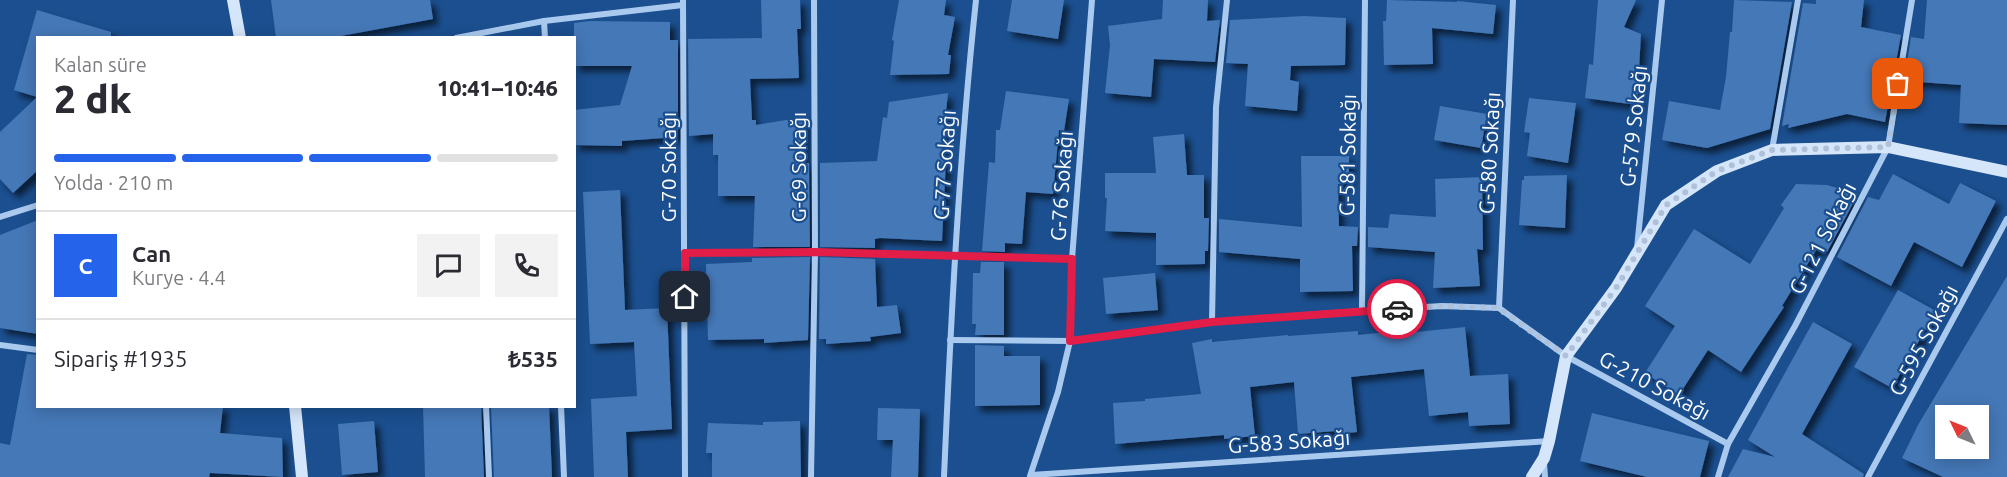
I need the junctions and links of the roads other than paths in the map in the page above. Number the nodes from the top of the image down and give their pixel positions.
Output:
1 (233, 0) edge
2 (814, 0) edge
3 (976, 0) edge
4 (1092, 0) edge
5 (1227, 0) edge
6 (1365, 0) edge
7 (1513, 0) edge
8 (1662, 0) edge
9 (1798, 0) edge
10 (1912, 0) edge
11 (683, 2) edge
12 (544, 21) junction
13 (240, 36) edge
14 (466, 36) edge
15 (545, 36) edge
16 (1888, 147) junction
17 (1772, 150) junction
18 (2007, 172) edge
19 (36, 206) edge
20 (0, 217) edge
21 (2007, 219) edge
22 (815, 252) junction
23 (685, 253) junction
24 (954, 255) junction
25 (1636, 255) junction
26 (1072, 259) junction
27 (1498, 308) junction
28 (1362, 311) junction
29 (1212, 322) junction
30 (950, 340) junction
31 (1070, 341) junction
32 (0, 345) edge
33 (36, 350) edge
34 (1566, 356) junction
35 (295, 408) edge
36 (486, 408) edge
37 (561, 408) edge
38 (1549, 441) junction
39 (1728, 444) junction
40 (1544, 458) junction
41 (1030, 476) edge
42 (302, 477) edge
43 (489, 477) edge
44 (564, 477) edge
45 (685, 477) edge
46 (811, 477) edge
47 (944, 477) edge
48 (1532, 477) edge
49 (1545, 477) edge
50 (1718, 477) edge
51 (1868, 477) edge

1 - 13 main road
2 - 22 street, G-69 Sokağı
3 - 24 street, G-77 Sokağı
4 - 26 street, G-76 Sokağı
5 - 29 street
6 - 28 street, G-581 Sokağı
7 - 27 street, G-580 Sokağı
8 - 25 street, G-579 Sokağı
9 - 17 street
10 - 16 street, G-121 Sokağı
11 - 12 street
11 - 23 street, G-70 Sokağı
12 - 14 street
12 - 15 street
16 - 17 main road
16 - 18 main road
16 - 39 street, G-121 Sokağı
17 - 25 main road
19 - 20 street
21 - 51 street, G-595 Sokağı
22 - 23 street
22 - 24 street
22 - 46 street, G-69 Sokağı
23 - 45 street, G-70 Sokağı
24 - 26 street
24 - 30 street, G-77 Sokağı
25 - 34 main road
26 - 31 street, G-76 Sokağı
27 - 28 street
27 - 34 street, G-210 Sokağı
28 - 29 street
29 - 31 street
30 - 31 street
30 - 47 street, G-77 Sokağı
31 - 41 street, G-76 Sokağı
32 - 33 street
34 - 38 main road
34 - 39 street, G-210 Sokağı
35 - 42 main road
36 - 43 street
37 - 44 street
38 - 40 main road
38 - 41 street, G-583 Sokağı
39 - 50 street, G-121 Sokağı
40 - 48 main road
40 - 49 street

